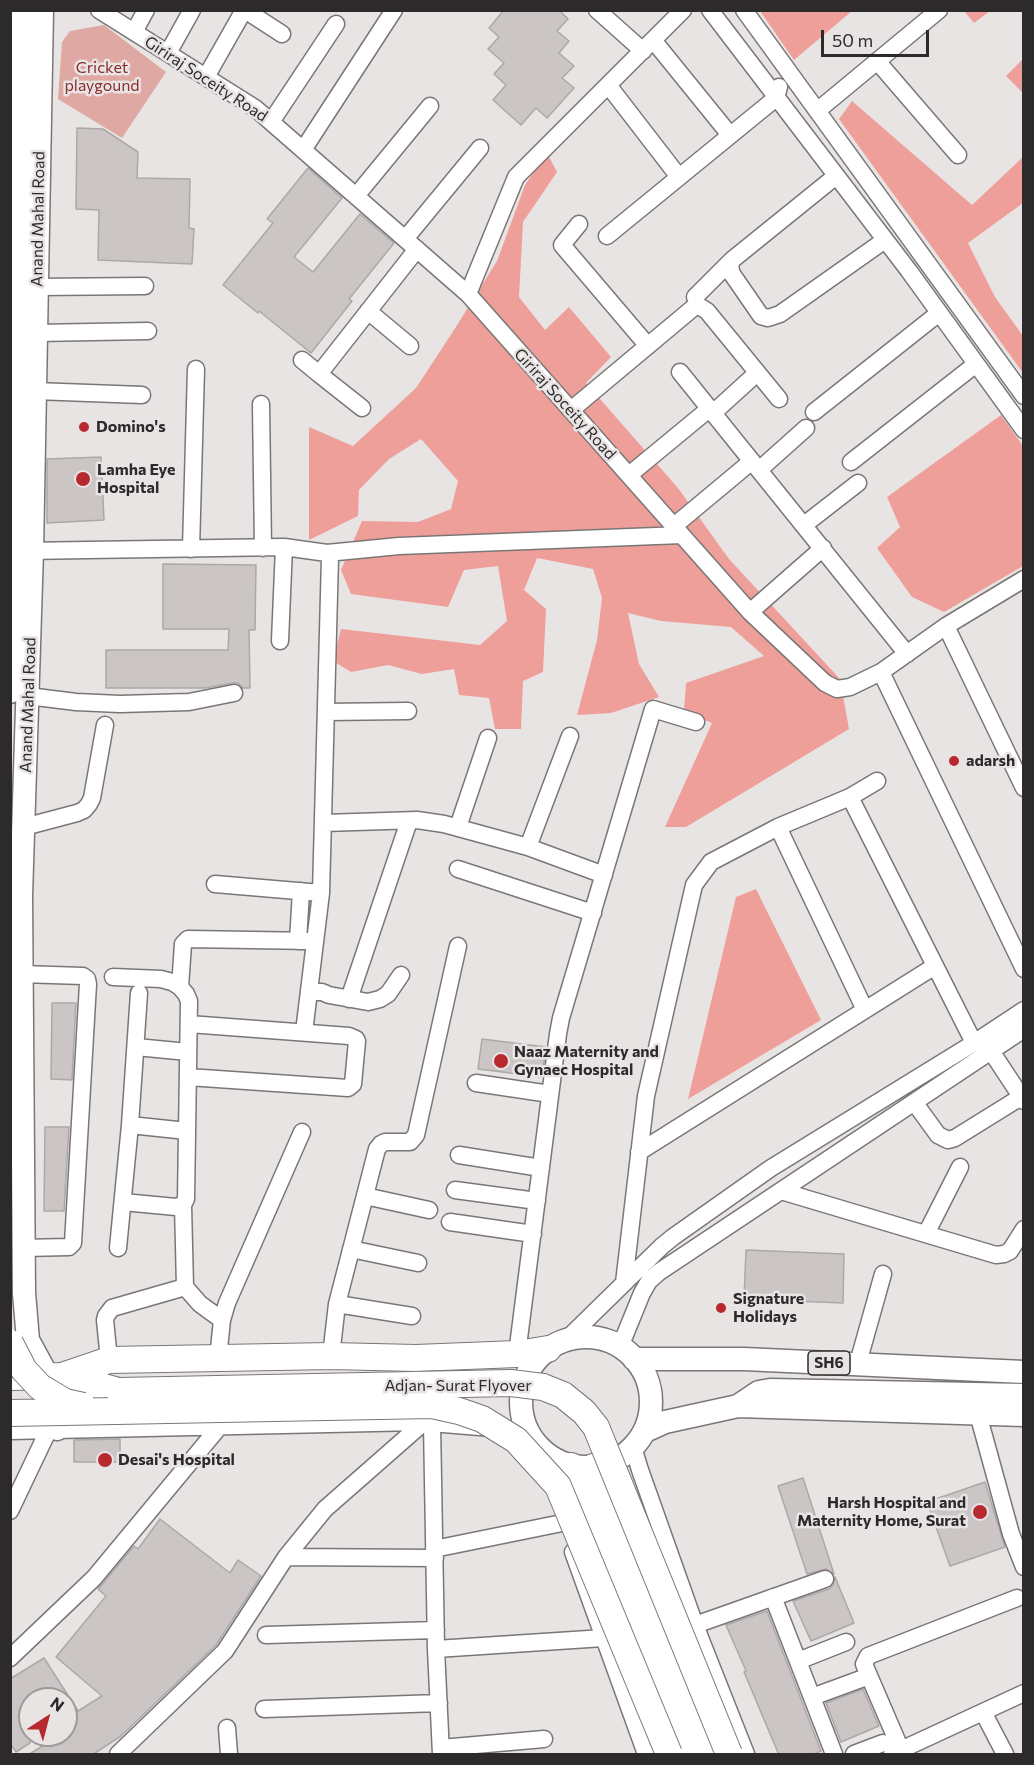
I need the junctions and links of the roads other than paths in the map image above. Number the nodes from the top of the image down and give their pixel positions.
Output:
1 (20, 10) edge
2 (42, 10) edge
3 (99, 10) edge
4 (146, 10) edge
5 (192, 10) edge
6 (244, 10) edge
7 (394, 10) edge
8 (597, 10) edge
9 (683, 10) edge
10 (710, 10) edge
11 (744, 10) edge
12 (939, 10) edge
13 (336, 24) dead end
14 (134, 32) junction
15 (282, 34) dead end
16 (648, 45) junction
17 (168, 53) junction
18 (877, 61) junction
19 (784, 66) junction
20 (206, 77) junction
21 (608, 85) junction
22 (776, 98) junction
23 (430, 106) dead end
24 (817, 111) junction
25 (271, 122) junction
26 (730, 135) junction
27 (480, 148) dead end
28 (303, 150) junction
29 (958, 155) dead end
30 (836, 176) junction
31 (679, 177) junction
32 (356, 196) junction
33 (579, 224) dead end
34 (607, 236) dead end
35 (885, 240) junction
36 (411, 244) junction
37 (732, 260) junction
38 (145, 286) dead end
39 (37, 287) junction
40 (468, 294) junction
41 (695, 297) dead end
42 (13, 308) edge
43 (368, 311) junction
44 (939, 313) junction
45 (148, 331) dead end
46 (36, 333) junction
47 (410, 346) dead end
48 (648, 346) junction
49 (302, 360) dead end
50 (976, 364) junction
51 (196, 369) dead end
52 (680, 372) dead end
53 (758, 373) junction
54 (319, 374) junction
55 (35, 391) junction
56 (142, 395) dead end
57 (1023, 396) edge
58 (779, 399) dead end
59 (261, 404) dead end
60 (12, 407) edge
61 (362, 408) dead end
62 (571, 410) junction
63 (711, 411) junction
64 (814, 412) dead end
65 (806, 428) dead end
66 (1023, 430) edge
67 (851, 462) dead end
68 (755, 465) junction
69 (629, 475) junction
70 (858, 483) dead end
71 (804, 525) junction
72 (678, 531) junction
73 (284, 547) junction
74 (263, 548) junction
75 (191, 549) junction
76 (823, 549) junction
77 (23, 551) junction
78 (327, 554) junction
79 (1023, 579) edge
80 (750, 612) junction
81 (946, 626) junction
82 (280, 641) dead end
83 (907, 654) junction
84 (881, 672) junction
85 (234, 693) dead end
86 (19, 694) edge
87 (408, 711) dead end
88 (326, 712) junction
89 (696, 722) dead end
90 (105, 726) dead end
91 (570, 736) dead end
92 (488, 738) dead end
93 (1019, 769) edge
94 (877, 781) dead end
95 (1023, 788) edge
96 (850, 797) junction
97 (409, 821) junction
98 (324, 822) junction
99 (24, 827) junction
100 (458, 827) junction
101 (778, 827) junction
102 (528, 847) junction
103 (458, 869) dead end
104 (604, 875) junction
105 (215, 884) dead end
106 (301, 891) junction
107 (321, 893) junction
108 (593, 913) junction
109 (307, 941) junction
110 (458, 946) dead end
111 (935, 966) junction
112 (1023, 969) edge
113 (21, 974) junction
114 (401, 975) dead end
115 (113, 977) dead end
116 (180, 987) junction
117 (309, 992) junction
118 (139, 993) dead end
119 (349, 999) junction
120 (866, 1010) junction
121 (1023, 1010) edge
122 (189, 1024) junction
123 (304, 1032) junction
124 (1021, 1037) edge
125 (974, 1043) junction
126 (136, 1047) junction
127 (991, 1051) junction
128 (188, 1052) junction
129 (188, 1077) junction
130 (476, 1083) dead end
131 (550, 1094) junction
132 (1022, 1099) edge
133 (914, 1102) junction
134 (130, 1125) junction
135 (187, 1131) junction
136 (302, 1132) dead end
137 (639, 1152) junction
138 (459, 1155) dead end
139 (960, 1167) dead end
140 (541, 1168) junction
141 (455, 1190) dead end
142 (781, 1191) junction
143 (365, 1196) junction
144 (537, 1201) junction
145 (123, 1202) junction
146 (183, 1205) junction
147 (429, 1210) dead end
148 (450, 1222) dead end
149 (1023, 1229) edge
150 (533, 1234) junction
151 (926, 1234) junction
152 (23, 1248) junction
153 (118, 1248) dead end
154 (351, 1249) junction
155 (418, 1263) dead end
156 (883, 1275) dead end
157 (624, 1283) junction
158 (185, 1287) junction
159 (337, 1304) junction
160 (411, 1316) dead end
161 (222, 1320) junction
162 (10, 1343) edge
163 (557, 1345) junction
164 (627, 1353) junction
165 (518, 1354) junction
166 (331, 1356) junction
167 (218, 1358) junction
168 (109, 1359) junction
169 (744, 1359) junction
170 (858, 1364) junction
171 (1023, 1372) edge
172 (54, 1376) junction
173 (10, 1377) edge
174 (1023, 1388) edge
175 (1023, 1395) edge
176 (113, 1401) junction
177 (738, 1406) junction
178 (10, 1413) edge
179 (978, 1414) junction
180 (1023, 1415) edge
181 (428, 1423) junction
182 (220, 1426) junction
183 (53, 1429) junction
184 (10, 1431) edge
185 (639, 1439) junction
186 (534, 1440) junction
187 (582, 1466) junction
188 (10, 1511) edge
189 (604, 1522) junction
190 (562, 1523) junction
191 (434, 1553) junction
192 (286, 1557) junction
193 (1023, 1567) edge
194 (825, 1579) dead end
195 (773, 1597) junction
196 (1017, 1598) dead end
197 (695, 1625) junction
198 (436, 1630) junction
199 (266, 1635) dead end
200 (604, 1638) junction
201 (846, 1642) dead end
202 (436, 1649) junction
203 (10, 1658) edge
204 (798, 1660) junction
205 (861, 1679) dead end
206 (1023, 1693) edge
207 (812, 1697) junction
208 (439, 1703) junction
209 (264, 1709) dead end
210 (983, 1712) junction
211 (227, 1728) dead end
212 (544, 1739) dead end
213 (901, 1750) edge
214 (441, 1751) edge
215 (118, 1755) edge
216 (229, 1755) edge
217 (646, 1755) edge
218 (669, 1755) edge
219 (689, 1755) edge
220 (708, 1755) edge
221 (729, 1755) edge
222 (746, 1755) edge
223 (834, 1755) edge
224 (854, 1755) edge
225 (1005, 1755) edge

1 - 42 main road, Anand Mahal Road
2 - 39 main road, Anand Mahal Road
3 - 14 street, Giriraj Soceity Road
4 - 14 street
5 - 17 street
6 - 15 street
6 - 20 street
7 - 28 street
8 - 16 street
9 - 16 street
10 - 22 street
11 - 19 street
12 - 18 street
13 - 25 street
14 - 17 street, Giriraj Soceity Road
16 - 21 street
16 - 26 street
17 - 20 street, Giriraj Soceity Road
18 - 24 street
18 - 29 street
19 - 22 street
19 - 24 street
20 - 25 street, Giriraj Soceity Road
21 - 31 street
21 - 40 street
22 - 26 street
22 - 30 street
23 - 32 street
24 - 57 street
25 - 28 street, Giriraj Soceity Road
26 - 31 street
27 - 36 street
28 - 32 street, Giriraj Soceity Road
30 - 35 street
30 - 37 street
31 - 34 street
32 - 36 street, Giriraj Soceity Road
33 - 48 street
35 - 37 street
35 - 44 street
36 - 40 street, Giriraj Soceity Road
36 - 43 street
37 - 41 street
38 - 39 street
39 - 46 main road, Anand Mahal Road
40 - 62 street, Giriraj Soceity Road
42 - 60 main road, Anand Mahal Road
43 - 47 street
43 - 54 street
44 - 50 street
44 - 64 street
45 - 46 street
46 - 55 main road, Anand Mahal Road
48 - 53 street
48 - 62 street
49 - 54 street
50 - 66 street
50 - 67 street
51 - 75 street
52 - 63 street
53 - 58 street
53 - 63 street
54 - 61 street
55 - 56 street
55 - 77 main road, Anand Mahal Road
59 - 74 street
60 - 77 main road, Anand Mahal Road
62 - 69 street, Giriraj Soceity Road
63 - 68 street
63 - 69 street
65 - 68 street
68 - 71 street
68 - 72 street
69 - 72 street, Giriraj Soceity Road
70 - 71 street
71 - 76 street
72 - 78 street
72 - 80 street, Giriraj Soceity Road
73 - 74 street
73 - 78 street
73 - 82 street
74 - 75 street
75 - 77 street
76 - 80 street
76 - 83 street
77 - 86 main road, Anand Mahal Road
78 - 88 street
79 - 81 street, Giriraj Soceity Road
80 - 84 street, Giriraj Soceity Road
81 - 83 street, Giriraj Soceity Road
81 - 93 street
83 - 84 street, Giriraj Soceity Road
84 - 112 street
85 - 86 street
86 - 99 main road, Anand Mahal Road
87 - 88 street
88 - 98 street
89 - 104 street
90 - 99 street
91 - 102 street
92 - 100 street
93 - 95 street
94 - 96 street
96 - 101 street
96 - 111 street
97 - 98 street
97 - 100 street
97 - 119 street
98 - 107 street
99 - 113 main road, Anand Mahal Road
100 - 102 street
101 - 120 street
101 - 137 street
102 - 104 street
103 - 108 street
104 - 108 street
105 - 106 street
106 - 107 street
106 - 109 street
107 - 109 street
108 - 131 street
109 - 116 street
109 - 117 street
110 - 143 street
111 - 120 street
111 - 125 street
113 - 152 main road, Anand Mahal Road
113 - 152 street
114 - 119 street
115 - 116 street
116 - 122 street
117 - 119 street
117 - 123 street
118 - 126 street
120 - 137 street
121 - 125 street
122 - 123 street
122 - 128 street
123 - 129 street
124 - 127 street
125 - 157 street
126 - 128 street
126 - 134 street
127 - 132 street
127 - 133 street
128 - 129 street
129 - 135 street
130 - 131 street
131 - 140 street
132 - 133 street
133 - 142 street
134 - 135 street
134 - 145 street
135 - 146 street
136 - 161 street
137 - 157 street
138 - 140 street
139 - 151 street
140 - 144 street
141 - 144 street
142 - 151 street
142 - 164 street
143 - 147 street
143 - 154 street
144 - 150 street
145 - 146 street
145 - 153 street
146 - 158 street
148 - 150 street
149 - 151 street
150 - 165 street
152 - 172 main road, Anand Mahal Road
154 - 155 street
154 - 159 street
156 - 170 street
157 - 163 street
158 - 161 street
158 - 168 street
159 - 160 street
159 - 166 street
161 - 167 street
162 - 176 highway, bridge
163 - 164 main road
163 - 165 highway
163 - 186 main road
164 - 169 main road, SH6
164 - 185 main road
165 - 166 highway
166 - 167 highway
167 - 168 highway
168 - 172 highway
169 - 170 main road, SH6
169 - 174 main road
170 - 171 main road, SH6
172 - 173 highway
172 - 176 highway, Adjan- Surat Flyover
172 - 183 main road, Anand Mahal Road
175 - 177 main road
176 - 178 highway, Adjan- Surat Flyover, bridge
176 - 218 highway, Adjan- Surat Flyover, bridge
176 - 221 highway, Adjan- Surat Flyover, bridge
177 - 179 main road
177 - 185 main road
179 - 180 main road
179 - 193 street
181 - 182 street
181 - 186 street
181 - 191 street
181 - 192 street
182 - 183 street
182 - 203 street
183 - 184 street
183 - 188 street
185 - 187 main road
185 - 197 street
186 - 187 main road
186 - 190 street
187 - 189 highway
189 - 219 highway
189 - 220 highway
190 - 191 street
190 - 200 street
191 - 192 street
191 - 198 street
192 - 215 street
194 - 195 street
195 - 197 street
195 - 204 street
196 - 213 street
197 - 222 street
198 - 199 street
198 - 202 street
200 - 202 street
200 - 217 street
201 - 204 street
202 - 208 street
204 - 207 street
205 - 207 street
206 - 210 street
207 - 223 street
208 - 209 street
208 - 214 street
210 - 213 street
210 - 225 street
211 - 216 street
212 - 214 street
213 - 224 street

